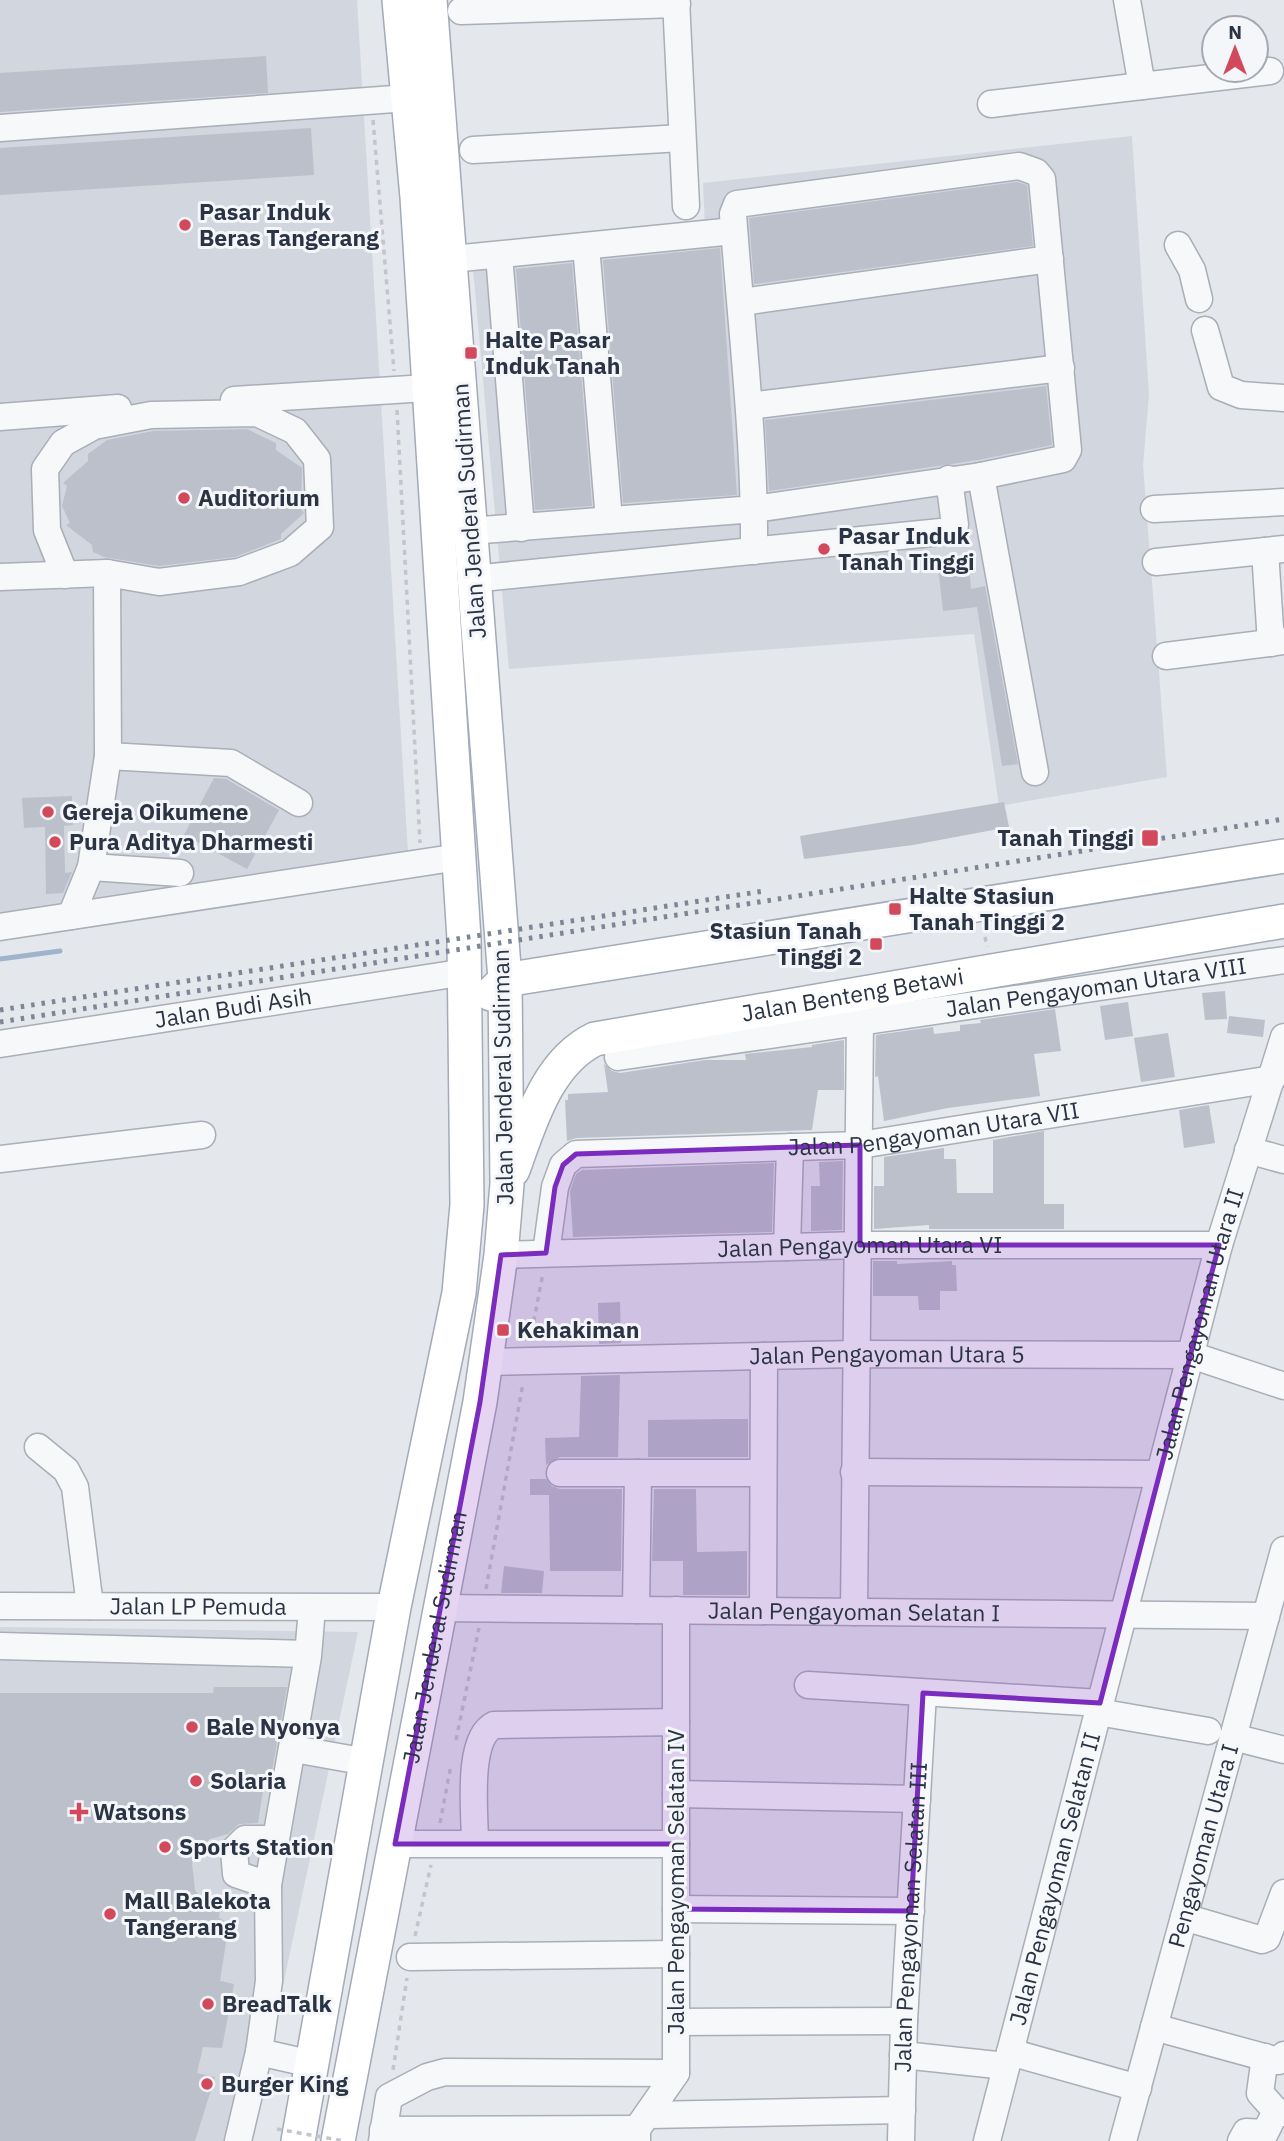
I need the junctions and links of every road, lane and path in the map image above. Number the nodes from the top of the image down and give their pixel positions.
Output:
1 (400, 0) edge
2 (430, 0) edge
3 (1127, 0) edge
4 (677, 2) edge
5 (461, 11) dead end
6 (1200, 79) edge
7 (1142, 86) junction
8 (408, 98) junction
9 (371, 102) junction
10 (991, 104) dead end
11 (0, 128) edge
12 (682, 138) junction
13 (473, 150) dead end
14 (686, 206) dead end
15 (734, 231) junction
16 (1178, 245) dead end
17 (586, 246) junction
18 (499, 255) junction
19 (1050, 259) junction
20 (435, 261) junction
21 (1199, 299) dead end
22 (742, 302) junction
23 (1205, 330) dead end
24 (1061, 369) junction
25 (411, 389) junction
26 (1284, 398) edge
27 (749, 406) junction
28 (0, 417) edge
29 (981, 476) junction
30 (949, 479) junction
31 (1284, 502) edge
32 (755, 509) junction
33 (1154, 509) dead end
34 (609, 520) junction
35 (521, 527) junction
36 (469, 531) junction
37 (1275, 550) edge
38 (754, 551) junction
39 (1156, 562) dead end
40 (107, 573) junction
41 (65, 575) junction
42 (0, 577) edge
43 (472, 579) junction
44 (1277, 642) edge
45 (1166, 656) dead end
46 (108, 757) junction
47 (1035, 772) dead end
48 (299, 803) dead end
49 (1284, 856) edge
50 (459, 857) junction
51 (421, 862) junction
52 (91, 867) junction
53 (180, 873) dead end
54 (71, 916) junction
55 (982, 919) dead end
56 (1284, 921) edge
57 (0, 927) edge
58 (988, 955) dead end
59 (1284, 960) edge
60 (466, 972) junction
61 (505, 980) junction
62 (860, 1020) junction
63 (1284, 1037) edge
64 (466, 1039) junction
65 (0, 1044) edge
66 (618, 1057) dead end
67 (1272, 1079) junction
68 (202, 1135) dead end
69 (860, 1145) junction
70 (790, 1147) junction
71 (1248, 1150) junction
72 (467, 1153) junction
73 (0, 1159) edge
74 (1284, 1160) edge
75 (507, 1169) junction
76 (1219, 1244) junction
77 (860, 1245) junction
78 (787, 1247) junction
79 (546, 1252) junction
80 (502, 1255) junction
81 (855, 1354) junction
82 (1191, 1355) junction
83 (764, 1356) junction
84 (527, 1361) junction
85 (486, 1362) junction
86 (1284, 1386) edge
87 (38, 1447) dead end
88 (854, 1472) junction
89 (560, 1473) dead end
90 (638, 1473) junction
91 (764, 1473) junction
92 (1160, 1474) junction
93 (1284, 1550) edge
94 (0, 1606) edge
95 (90, 1606) junction
96 (394, 1607) junction
97 (312, 1608) junction
98 (441, 1608) junction
99 (483, 1608) junction
100 (636, 1610) junction
101 (676, 1610) junction
102 (763, 1611) junction
103 (854, 1612) junction
104 (1123, 1614) junction
105 (1266, 1616) junction
106 (0, 1646) edge
107 (307, 1654) junction
108 (808, 1685) dead end
109 (923, 1693) junction
110 (1099, 1708) junction
111 (676, 1722) junction
112 (1221, 1734) junction
113 (456, 1741) dead end
114 (294, 1749) junction
115 (1284, 1750) edge
116 (454, 1754) dead end
117 (367, 1762) junction
118 (676, 1794) junction
119 (917, 1799) junction
120 (276, 1839) junction
121 (475, 1843) junction
122 (395, 1844) junction
123 (435, 1844) junction
124 (676, 1844) junction
125 (268, 1885) junction
126 (1284, 1893) edge
127 (676, 1909) junction
128 (911, 1911) junction
129 (1184, 1917) junction
130 (676, 1954) junction
131 (411, 1957) junction
132 (904, 2021) junction
133 (676, 2022) junction
134 (1154, 2027) junction
135 (259, 2052) junction
136 (903, 2055) junction
137 (1274, 2056) edge
138 (1008, 2059) junction
139 (312, 2064) junction
140 (676, 2073) junction
141 (1138, 2088) junction
142 (389, 2096) junction
143 (902, 2110) junction
144 (1280, 2112) edge
145 (641, 2128) edge
146 (288, 2135) edge
147 (383, 2136) edge
148 (238, 2141) edge
149 (341, 2141) edge
150 (901, 2141) edge
151 (986, 2141) edge
152 (1123, 2141) edge
153 (1241, 2141) edge

1 - 8 main road, Jalan Jenderal Sudirman
2 - 20 main road, Jalan Jenderal Sudirman
3 - 7 street
4 - 5 street
4 - 12 street
6 - 7 street
7 - 10 street
8 - 9 street
8 - 20 main road, Jalan Jenderal Sudirman
9 - 11 street
9 - 25 path
12 - 13 street
12 - 14 street
15 - 17 street
15 - 19 street
15 - 22 street
16 - 21 street
17 - 18 street
17 - 34 street
18 - 20 street
18 - 35 street
19 - 22 street
19 - 24 street
20 - 25 main road, Jalan Jenderal Sudirman
20 - 36 main road, Jalan Jenderal Sudirman
22 - 27 street
23 - 26 street
24 - 27 street
24 - 29 street
25 - 28 street
25 - 50 main road, Jalan Jenderal Sudirman
25 - 51 path
27 - 32 street
29 - 30 street
29 - 47 street
30 - 32 street
30 - 38 street
31 - 33 street
32 - 34 street
32 - 38 street
34 - 35 street
35 - 36 street
36 - 43 main road, Jalan Jenderal Sudirman
37 - 39 street
37 - 44 street
38 - 43 street
40 - 41 street
40 - 41 street
40 - 46 street
41 - 42 street
43 - 61 main road, Jalan Jenderal Sudirman
44 - 45 street
46 - 48 street
46 - 52 street
49 - 61 main road
50 - 51 street
50 - 60 main road, Jalan Jenderal Sudirman
51 - 54 street
52 - 53 street
52 - 54 street
54 - 57 street
55 - 58 path
56 - 75 main road, Jalan Benteng Betawi
59 - 62 street, Jalan Pengayoman Utara VIII
60 - 64 main road, Jalan Jenderal Sudirman
60 - 65 street, Jalan Budi Asih
61 - 64 main road
61 - 75 main road, Jalan Jenderal Sudirman
62 - 66 street, Jalan Pengayoman Utara VIII
62 - 69 street
63 - 67 street, Jalan Pengayoman Utara II
64 - 72 main road, Jalan Jenderal Sudirman
67 - 69 street, Jalan Pengayoman Utara VII
67 - 71 street, Jalan Pengayoman Utara II
68 - 73 street
69 - 70 street, Jalan Pengayoman Utara VII
69 - 77 street
70 - 78 street
70 - 79 street, Jalan Pengayoman Utara VII
71 - 74 street
71 - 76 street, Jalan Pengayoman Utara II
72 - 75 main road
72 - 96 main road, Jalan Jenderal Sudirman
75 - 80 main road, Jalan Jenderal Sudirman
76 - 77 street, Jalan Pengayoman Utara VI
76 - 82 street, Jalan Pengayoman Utara II
77 - 78 street, Jalan Pengayoman Utara VI
77 - 81 street
78 - 79 street, Jalan Pengayoman Utara VI
79 - 80 street, Jalan Pengayoman Utara VI
79 - 84 path
80 - 85 main road, Jalan Jenderal Sudirman
81 - 82 street, Jalan Pengayoman Utara 5
81 - 83 street, Jalan Pengayoman Utara 5
81 - 88 street
82 - 86 street, Jalan Pengayoman Utara 5
82 - 92 street, Jalan Pengayoman Utara II
83 - 84 street, Jalan Pengayoman Utara 5
83 - 91 street
84 - 85 street, Jalan Pengayoman Utara 5
84 - 99 path
85 - 98 main road, Jalan Jenderal Sudirman
87 - 95 street
88 - 92 street
88 - 103 street
89 - 90 street
90 - 91 street
90 - 100 street
91 - 102 street
92 - 104 street, Jalan Pengayoman Utara II
93 - 105 street, Pengayoman Utara I
94 - 95 street, Jalan LP Pemuda
95 - 97 street, Jalan LP Pemuda
96 - 97 street, Jalan LP Pemuda
96 - 117 main road, Jalan Jenderal Sudirman
97 - 107 street
98 - 99 street, Jalan Pengayoman Selatan I
98 - 122 main road, Jalan Jenderal Sudirman
99 - 100 street, Jalan Pengayoman Selatan I
99 - 113 path
100 - 101 street, Jalan Pengayoman Selatan I
101 - 102 street, Jalan Pengayoman Selatan I
101 - 111 street, Jalan Pengayoman Selatan IV
102 - 103 street, Jalan Pengayoman Selatan I
103 - 104 street, Jalan Pengayoman Selatan I
104 - 105 street, Jalan Pengayoman Selatan I
104 - 110 street, Jalan Pengayoman Selatan II
105 - 112 street, Pengayoman Utara I
106 - 107 street
107 - 114 street
108 - 109 street
109 - 110 street
109 - 119 street, Jalan Pengayoman Selatan III
110 - 112 street
110 - 138 street, Jalan Pengayoman Selatan II
111 - 118 street, Jalan Pengayoman Selatan IV
111 - 121 street
112 - 115 street
112 - 129 street, Pengayoman Utara I
114 - 117 street
114 - 120 street
116 - 123 path
117 - 139 main road, Jalan Jenderal Sudirman
118 - 119 street
118 - 124 street, Jalan Pengayoman Selatan IV
119 - 128 street, Jalan Pengayoman Selatan III
120 - 125 street
120 - 125 street
121 - 123 street
121 - 124 street
122 - 123 street
122 - 149 main road, Jalan Jenderal Sudirman
123 - 131 path
124 - 127 street, Jalan Pengayoman Selatan IV
125 - 135 street
126 - 129 street
127 - 128 street
127 - 130 street, Jalan Pengayoman Selatan IV
128 - 132 street, Jalan Pengayoman Selatan III
129 - 134 street, Pengayoman Utara I
130 - 131 street
130 - 133 street, Jalan Pengayoman Selatan IV
131 - 142 path
132 - 133 street
132 - 136 street, Jalan Pengayoman Selatan III
133 - 140 street, Jalan Pengayoman Selatan IV
134 - 137 street
134 - 141 street, Pengayoman Utara I
135 - 139 street
135 - 148 street
136 - 138 street
136 - 143 street, Jalan Pengayoman Selatan III
137 - 144 street
138 - 141 street
138 - 151 street, Jalan Pengayoman Selatan II
139 - 146 main road, Jalan Jenderal Sudirman
140 - 142 street
140 - 145 street
141 - 152 street, Pengayoman Utara I
142 - 147 street
143 - 145 street
143 - 150 street, Jalan Pengayoman Selatan III
144 - 153 street
145 - 147 street
146 - 149 path, bridge

